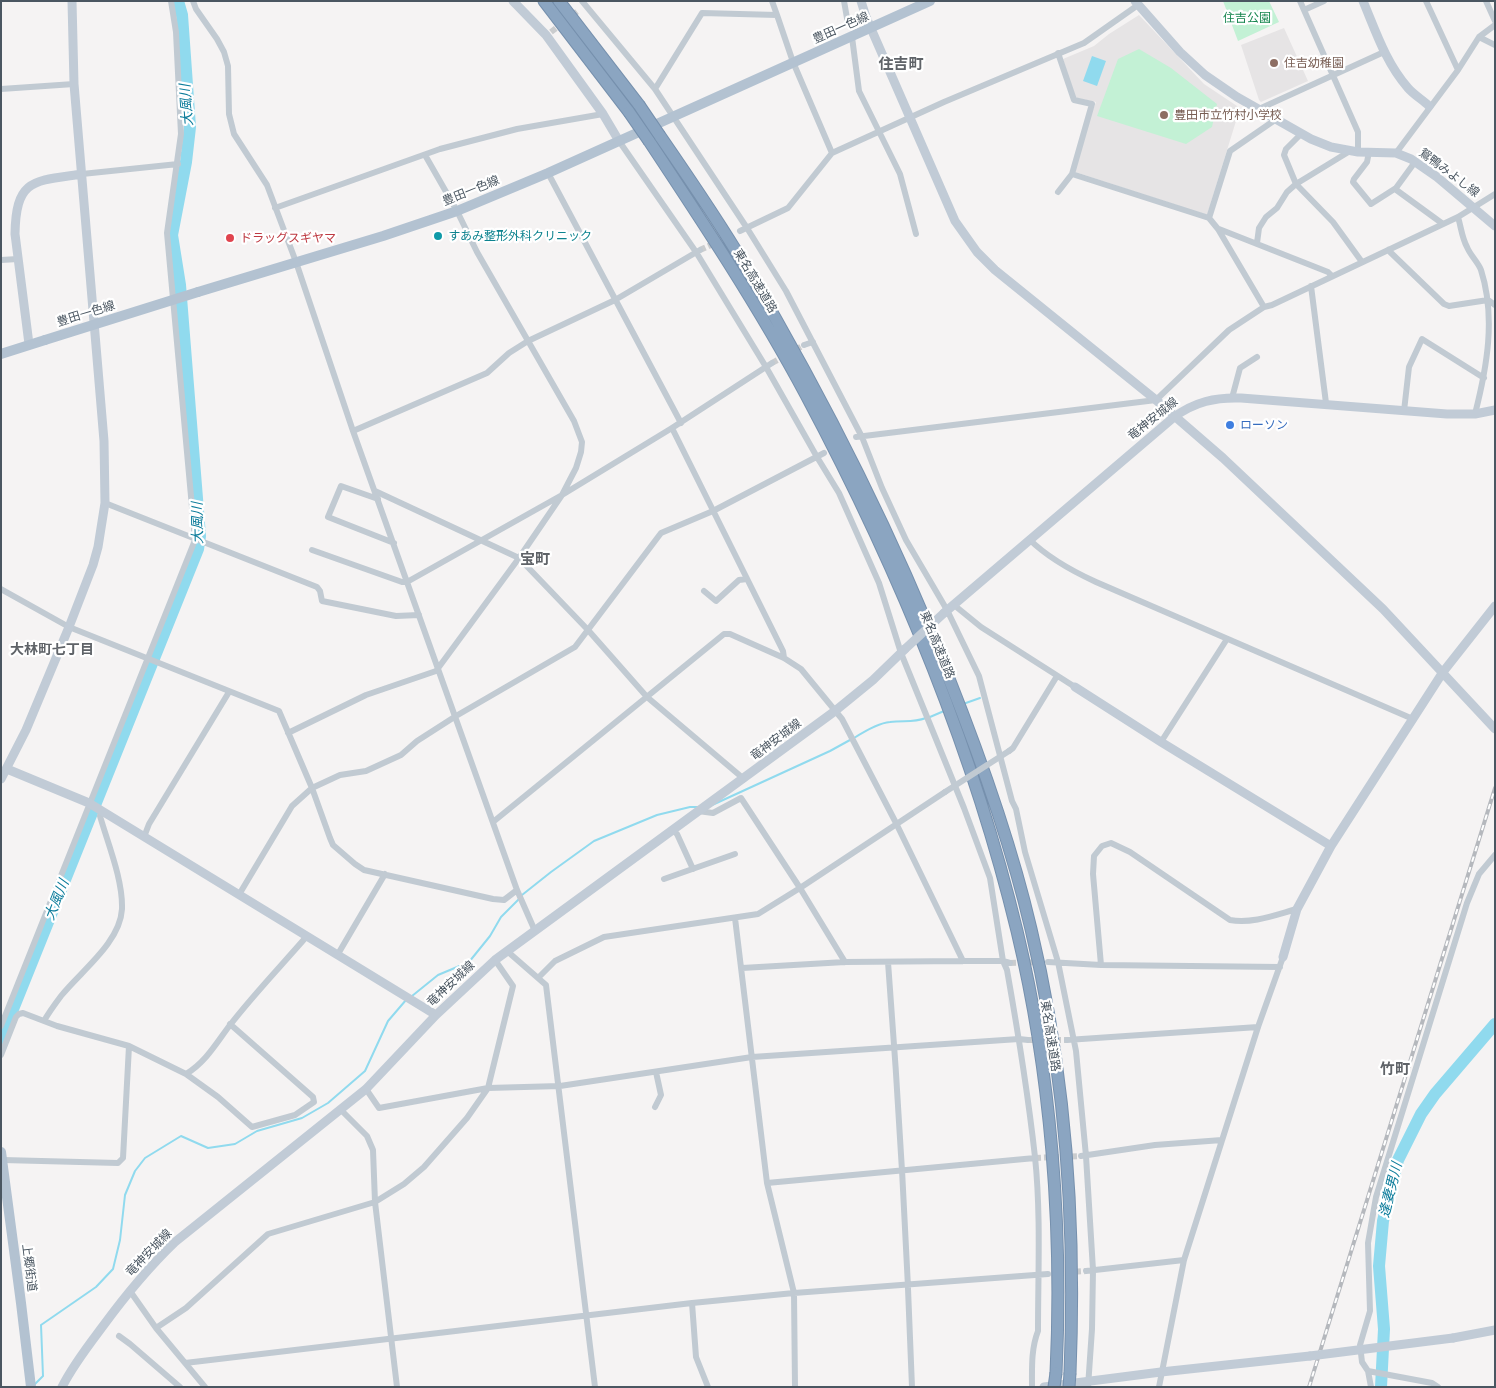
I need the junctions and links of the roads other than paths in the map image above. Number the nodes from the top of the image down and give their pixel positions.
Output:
1 (72, 1) edge
2 (171, 1) edge
3 (193, 1) edge
4 (513, 1) edge
5 (544, 1) edge
6 (559, 1) edge
7 (772, 1) edge
8 (844, 1) edge
9 (861, 1) edge
10 (930, 1) edge
11 (1300, 1) edge
12 (1324, 1) edge
13 (1363, 1) edge
14 (1426, 1) edge
15 (1486, 1) edge
16 (584, 2) edge
17 (1137, 3) edge
18 (578, 10) tunnel mouth
19 (1304, 10) junction
20 (777, 15) junction
21 (1495, 20) edge
22 (848, 24) dead end
23 (1495, 25) edge
24 (871, 28) junction
25 (852, 37) junction
26 (1479, 37) junction
27 (1495, 45) edge
28 (1384, 52) junction
29 (1058, 53) junction
30 (792, 62) junction
31 (1458, 70) junction
32 (1333, 75) junction
33 (74, 84) junction
34 (1, 89) edge
35 (655, 89) junction
36 (1430, 106) junction
37 (1260, 109) junction
38 (602, 114) junction
39 (672, 117) junction
40 (910, 119) junction
41 (1275, 120) junction
42 (880, 133) junction
43 (1301, 134) junction
44 (619, 141) junction
45 (1354, 151) junction
46 (1369, 152) junction
47 (832, 153) junction
48 (1396, 153) junction
49 (425, 155) junction
50 (1416, 162) junction
51 (178, 164) junction
52 (548, 173) junction
53 (82, 174) junction
54 (1072, 174) junction
55 (1296, 184) junction
56 (1395, 189) junction
57 (1058, 192) dead end
58 (1495, 194) edge
59 (1474, 207) junction
60 (275, 208) junction
61 (457, 211) junction
62 (1209, 218) junction
63 (1458, 218) junction
64 (1443, 224) junction
65 (1495, 226) edge
66 (747, 228) junction
67 (1218, 229) junction
68 (740, 230) dead end
69 (916, 234) dead end
70 (1256, 244) junction
71 (1388, 250) junction
72 (698, 251) junction
73 (18, 259) junction
74 (1, 260) edge
75 (296, 262) junction
76 (1362, 262) junction
77 (1332, 276) junction
78 (1311, 286) junction
79 (615, 300) junction
80 (1488, 300) junction
81 (1495, 305) edge
82 (1264, 307) junction
83 (1493, 328) edge
84 (528, 341) junction
85 (813, 342) junction
86 (29, 344) junction
87 (804, 345) tunnel mouth
88 (1, 354) edge
89 (1257, 357) dead end
90 (769, 365) junction
91 (1484, 378) junction
92 (1232, 398) junction
93 (1156, 400) junction
94 (1326, 404) junction
95 (1495, 410) edge
96 (1404, 411) junction
97 (1475, 414) junction
98 (1174, 417) junction
99 (681, 423) junction
100 (672, 428) junction
101 (354, 431) junction
102 (859, 437) junction
103 (824, 453) dead end
104 (817, 457) junction
105 (375, 491) junction
106 (562, 495) junction
107 (378, 499) junction
108 (105, 503) junction
109 (713, 511) junction
110 (1029, 539) junction
111 (194, 540) junction
112 (482, 541) junction
113 (394, 543) junction
114 (312, 550) dead end
115 (519, 558) junction
116 (747, 579) junction
117 (407, 582) junction
118 (1, 589) edge
119 (704, 591) dead end
120 (1495, 606) edge
121 (948, 609) junction
122 (419, 615) junction
123 (69, 627) junction
124 (588, 630) junction
125 (1226, 639) junction
126 (904, 651) junction
127 (784, 658) junction
128 (147, 659) junction
129 (438, 668) junction
130 (1443, 672) junction
131 (1057, 676) junction
132 (1075, 687) joint
133 (229, 692) junction
134 (647, 697) junction
135 (835, 711) junction
136 (456, 716) junction
137 (1413, 719) junction
138 (1495, 729) edge
139 (288, 733) junction
140 (1161, 742) junction
141 (4, 768) edge
142 (1, 779) edge
143 (744, 779) junction
144 (312, 788) junction
145 (89, 803) junction
146 (102, 811) junction
147 (698, 811) junction
148 (493, 822) junction
149 (896, 823) junction
150 (672, 830) junction
151 (144, 837) junction
152 (1331, 846) junction
153 (735, 854) dead end
154 (1495, 855) edge
155 (693, 869) junction
156 (385, 874) junction
157 (664, 879) dead end
158 (800, 888) junction
159 (517, 890) junction
160 (240, 893) junction
161 (1297, 909) junction
162 (736, 918) junction
163 (535, 932) junction
164 (307, 936) junction
165 (506, 951) junction
166 (338, 954) junction
167 (1283, 957) joint
168 (495, 960) junction
169 (963, 960) junction
170 (844, 962) junction
171 (888, 962) junction
172 (1006, 962) junction
173 (1048, 962) tunnel mouth
174 (1058, 962) junction
175 (1101, 965) junction
176 (1280, 967) junction
177 (742, 968) junction
178 (539, 977) junction
179 (436, 1015) junction
180 (44, 1021) junction
181 (230, 1024) junction
182 (1, 1026) edge
183 (1258, 1027) junction
184 (1019, 1039) junction
185 (1028, 1040) tunnel mouth
186 (1066, 1040) tunnel mouth
187 (1075, 1040) junction
188 (129, 1046) junction
189 (895, 1047) junction
190 (1, 1055) edge
191 (752, 1058) junction
192 (656, 1072) junction
193 (186, 1074) junction
194 (560, 1086) junction
195 (488, 1088) junction
196 (366, 1089) junction
197 (655, 1107) dead end
198 (341, 1110) junction
199 (1222, 1140) junction
200 (2, 1156) edge
201 (1083, 1156) junction
202 (1035, 1158) junction
203 (901, 1170) junction
204 (767, 1183) junction
205 (375, 1202) junction
206 (1184, 1260) junction
207 (1089, 1270) junction
208 (1038, 1274) junction
209 (1048, 1274) tunnel mouth
210 (908, 1285) junction
211 (130, 1290) junction
212 (794, 1293) junction
213 (692, 1303) junction
214 (588, 1315) junction
215 (156, 1328) junction
216 (1495, 1330) edge
217 (119, 1336) dead end
218 (392, 1339) junction
219 (185, 1363) junction
220 (1161, 1372) junction
221 (1368, 1372) junction
222 (1088, 1384) edge
223 (30, 1387) edge
224 (62, 1387) edge
225 (180, 1387) edge
226 (205, 1387) edge
227 (397, 1387) edge
228 (595, 1387) edge
229 (708, 1387) edge
230 (795, 1387) edge
231 (912, 1387) edge
232 (1032, 1387) edge
233 (1044, 1387) edge
234 (1054, 1387) edge
235 (1068, 1387) edge
236 (1159, 1387) edge
237 (1371, 1387) edge
238 (1438, 1387) edge

1 - 33 street
2 - 51 street
3 - 60 street
4 - 38 street
5 - 234 highway, 東名高速道路, bridge
6 - 235 highway, 東名高速道路, bridge
7 - 20 street
8 - 22 street
9 - 24 street
10 - 24 main road, 豊田一色線
11 - 19 street
12 - 19 street
13 - 28 street
14 - 31 street
15 - 21 street
16 - 18 street
16 - 35 street
17 - 29 street
17 - 37 street, 鴛鴨みよし線
19 - 32 street
20 - 30 street
20 - 35 street
23 - 26 street
24 - 25 main road, 豊田一色線
24 - 40 street
25 - 30 main road, 豊田一色線
25 - 42 street
26 - 27 street
26 - 31 street
28 - 32 street
28 - 36 street
29 - 40 street
29 - 54 street
30 - 39 main road, 豊田一色線
30 - 47 street
31 - 36 street
32 - 37 street
32 - 45 street
33 - 34 street
33 - 53 street
35 - 39 street
36 - 48 street
37 - 41 street, 鴛鴨みよし線
38 - 44 street
38 - 49 street
39 - 44 main road, 豊田一色線
39 - 66 street
40 - 42 street
40 - 93 street
41 - 43 street, 鴛鴨みよし線
41 - 62 street
42 - 47 street
42 - 69 street
43 - 45 street, 鴛鴨みよし線
43 - 55 street
44 - 52 main road, 豊田一色線
44 - 72 street
45 - 46 street, 鴛鴨みよし線
45 - 55 street
46 - 48 street, 鴛鴨みよし線
46 - 56 street
47 - 66 street
48 - 50 street, 鴛鴨みよし線
49 - 60 street
49 - 61 street
50 - 56 street
50 - 59 street, 鴛鴨みよし線
51 - 53 street
51 - 111 street
52 - 61 main road, 豊田一色線
52 - 79 street
53 - 73 street
53 - 108 street
54 - 57 street
54 - 62 street
55 - 70 street
55 - 76 street
56 - 64 street
58 - 59 street
59 - 63 street
59 - 65 street, 鴛鴨みよし線
60 - 75 street
61 - 75 main road, 豊田一色線
61 - 84 street
62 - 67 street
63 - 64 street
63 - 80 street
64 - 71 street
66 - 68 street
66 - 85 street
67 - 70 street
67 - 82 street
70 - 77 street
71 - 76 street
71 - 80 street
72 - 79 street
72 - 90 street
73 - 74 street
73 - 86 street
75 - 86 main road, 豊田一色線, bridge
75 - 101 street
76 - 77 street
77 - 78 street
78 - 82 street
78 - 94 street
79 - 84 street
79 - 99 street
80 - 81 street
80 - 83 street
82 - 93 street
83 - 91 street
84 - 101 street
84 - 106 street
85 - 87 street
85 - 102 street
86 - 88 main road, 豊田一色線
89 - 92 street
90 - 99 street
90 - 104 street
91 - 96 street
91 - 97 street
92 - 94 street, 竜神安城線
92 - 98 street, 竜神安城線
93 - 98 street
93 - 102 street
94 - 96 street, 竜神安城線
95 - 97 street, 竜神安城線
96 - 97 street, 竜神安城線
98 - 110 street, 竜神安城線
98 - 130 street
99 - 100 street
100 - 106 street
100 - 109 street
101 - 105 street
102 - 121 street
103 - 104 street
104 - 109 street
104 - 126 street
105 - 107 street
105 - 112 street
106 - 112 street
106 - 115 street
107 - 113 street
107 - 113 street
108 - 111 street
108 - 123 street
109 - 116 street
109 - 124 street
110 - 121 street, 竜神安城線
110 - 125 street
111 - 122 street
111 - 128 street
112 - 115 street
112 - 117 street
113 - 117 street
114 - 117 street
115 - 124 street
115 - 129 street
116 - 119 street
116 - 127 street
117 - 122 street
118 - 123 street
120 - 130 street
121 - 126 street, 竜神安城線, bridge
121 - 131 street
121 - 174 street
122 - 129 street
123 - 128 street
123 - 141 street
124 - 134 street
124 - 136 street
125 - 137 street
125 - 140 street
126 - 135 street, 竜神安城線
126 - 172 street
127 - 134 street
127 - 135 street
128 - 133 street
128 - 145 street
129 - 136 street
129 - 139 street
130 - 137 street
130 - 138 street
131 - 132 street
131 - 149 street, bridge
132 - 140 street
133 - 139 street
133 - 151 street
134 - 143 street
134 - 148 street
135 - 143 street, 竜神安城線
135 - 149 street
136 - 144 street
136 - 148 street
137 - 152 street
139 - 144 street
140 - 152 street
141 - 142 street
141 - 145 street
143 - 147 street, 竜神安城線
144 - 156 street
144 - 160 street
145 - 146 street
145 - 182 street
146 - 151 street
146 - 180 street
147 - 150 street, 竜神安城線
147 - 158 street
148 - 159 street
149 - 158 street
149 - 169 street
150 - 155 street
150 - 163 street, 竜神安城線
151 - 160 street
152 - 161 street
153 - 155 street
154 - 221 street
155 - 157 street
156 - 159 street
156 - 166 street
158 - 162 street
158 - 170 street
159 - 163 street
160 - 164 street
161 - 167 street
161 - 175 street
162 - 177 street
162 - 178 street
163 - 165 street, 竜神安城線
164 - 166 street
164 - 181 street
165 - 168 street, 竜神安城線
165 - 178 street
166 - 179 street
167 - 176 street
168 - 179 street, 竜神安城線
168 - 195 street
169 - 171 street
169 - 172 street
170 - 171 street
170 - 177 street
171 - 189 street
172 - 184 street
173 - 174 street
174 - 175 street
174 - 187 street
175 - 176 street
176 - 183 street
177 - 191 street
178 - 194 street
179 - 196 street, 竜神安城線
180 - 188 street
180 - 190 street
181 - 193 street
181 - 193 street
183 - 187 street
183 - 199 street
184 - 185 street
184 - 189 street
184 - 202 street
186 - 187 street
187 - 201 street
188 - 193 street
188 - 200 street
189 - 191 street
189 - 203 street
191 - 192 street
191 - 204 street
192 - 194 street
192 - 197 street
194 - 195 street
194 - 214 street
195 - 196 street
195 - 205 street
196 - 198 street, 竜神安城線
198 - 205 street
198 - 211 street, 竜神安城線
199 - 201 street
199 - 206 street
200 - 223 main road, 上郷街道
201 - 207 street
202 - 203 street
202 - 208 street
203 - 204 street
203 - 210 street
204 - 212 street
205 - 215 street
205 - 218 street
206 - 207 street
206 - 220 street
207 - 222 street
208 - 209 street
208 - 210 street
208 - 232 street
210 - 212 street
210 - 231 street
211 - 215 street
211 - 224 street, 竜神安城線
212 - 213 street
212 - 230 street
213 - 214 street
213 - 229 street
214 - 218 street
214 - 228 street
215 - 219 street
216 - 220 street, bridge
217 - 225 street
218 - 219 street
218 - 227 street
219 - 226 street
220 - 222 street
220 - 236 street
221 - 237 street
221 - 238 street
222 - 233 street

